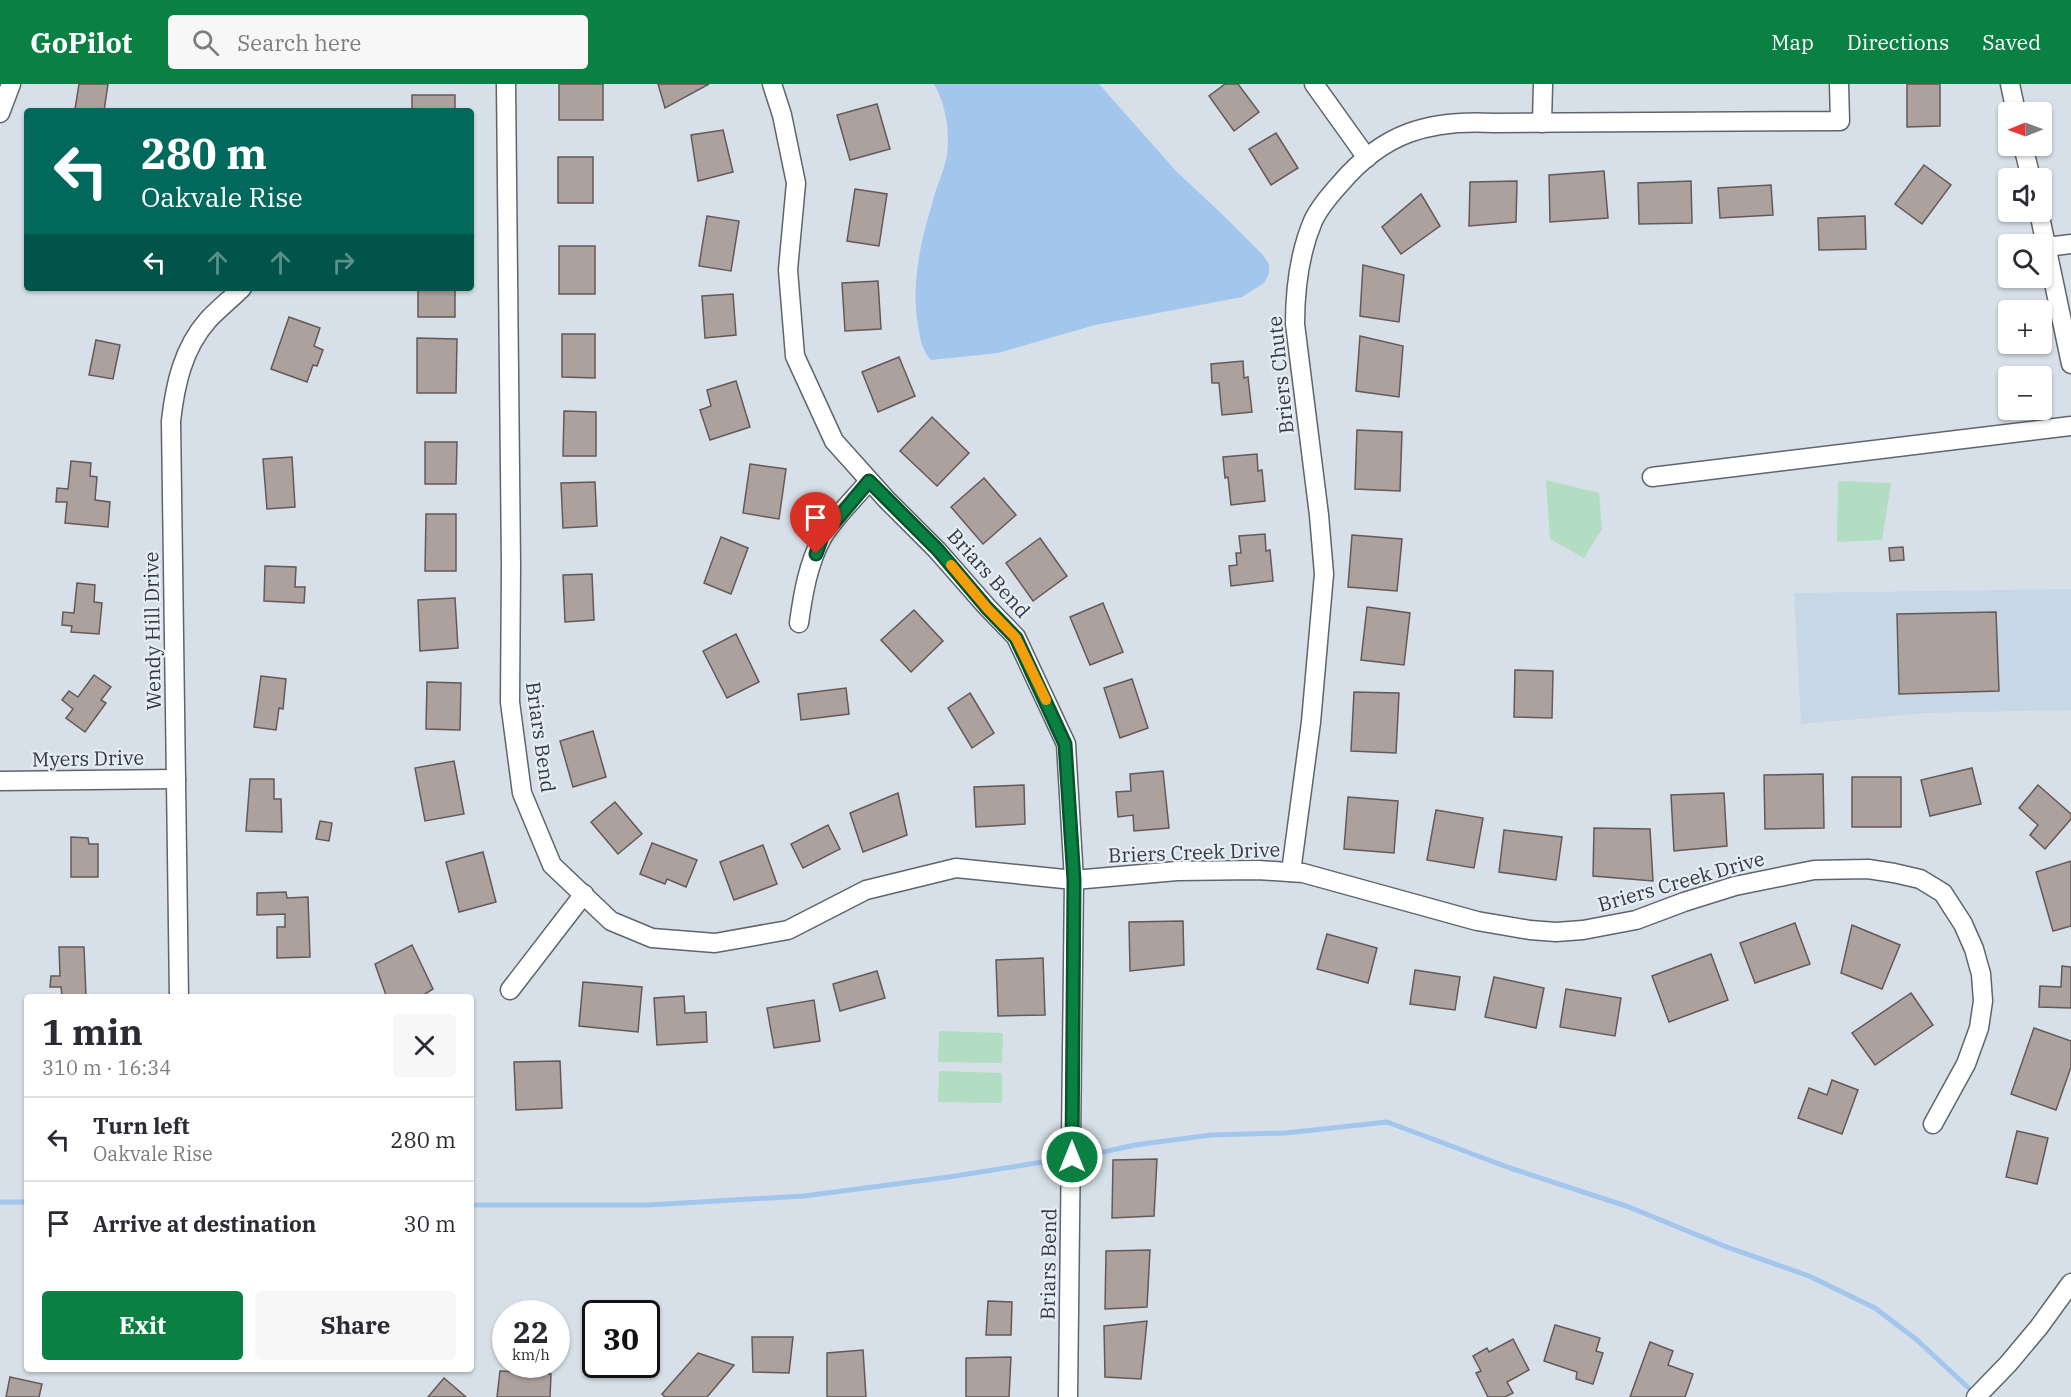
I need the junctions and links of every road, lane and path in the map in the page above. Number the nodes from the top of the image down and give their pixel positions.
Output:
1 (11, 84) edge
2 (506, 84) edge
3 (772, 84) edge
4 (1314, 84) edge
5 (1543, 84) edge
6 (1839, 84) edge
7 (2010, 84) edge
8 (2014, 102) edge
9 (0, 113) edge
10 (1542, 123) junction
11 (1367, 158) junction
12 (2071, 244) edge
13 (2052, 246) edge
14 (2052, 267) edge
15 (239, 291) edge
16 (2071, 364) edge
17 (2071, 426) edge
18 (1652, 477) dead end
19 (869, 481) junction
20 (799, 623) dead end
21 (176, 779) junction
22 (0, 781) edge
23 (1290, 872) junction
24 (1074, 880) junction
25 (584, 894) junction
26 (510, 990) dead end
27 (179, 994) edge
28 (1933, 1124) dead end
29 (2071, 1283) edge
30 (1068, 1397) edge
31 (1976, 1397) edge

1 - 9 street
2 - 25 street, Briars Bend
3 - 19 street, Briars Bend
4 - 11 street
5 - 10 street
6 - 10 street, Briers Chute
7 - 8 street
10 - 11 street, Briers Chute
11 - 23 street, Briers Chute
12 - 13 street
14 - 16 street
15 - 21 street, Wendy Hill Drive
17 - 18 street
19 - 20 street
19 - 24 street, Briars Bend
21 - 22 street, Myers Drive
21 - 27 street, Wendy Hill Drive
23 - 24 street, Briers Creek Drive
23 - 28 street, Briers Creek Drive
24 - 25 street, Briars Bend
24 - 30 street, Briars Bend
25 - 26 street
29 - 31 street

